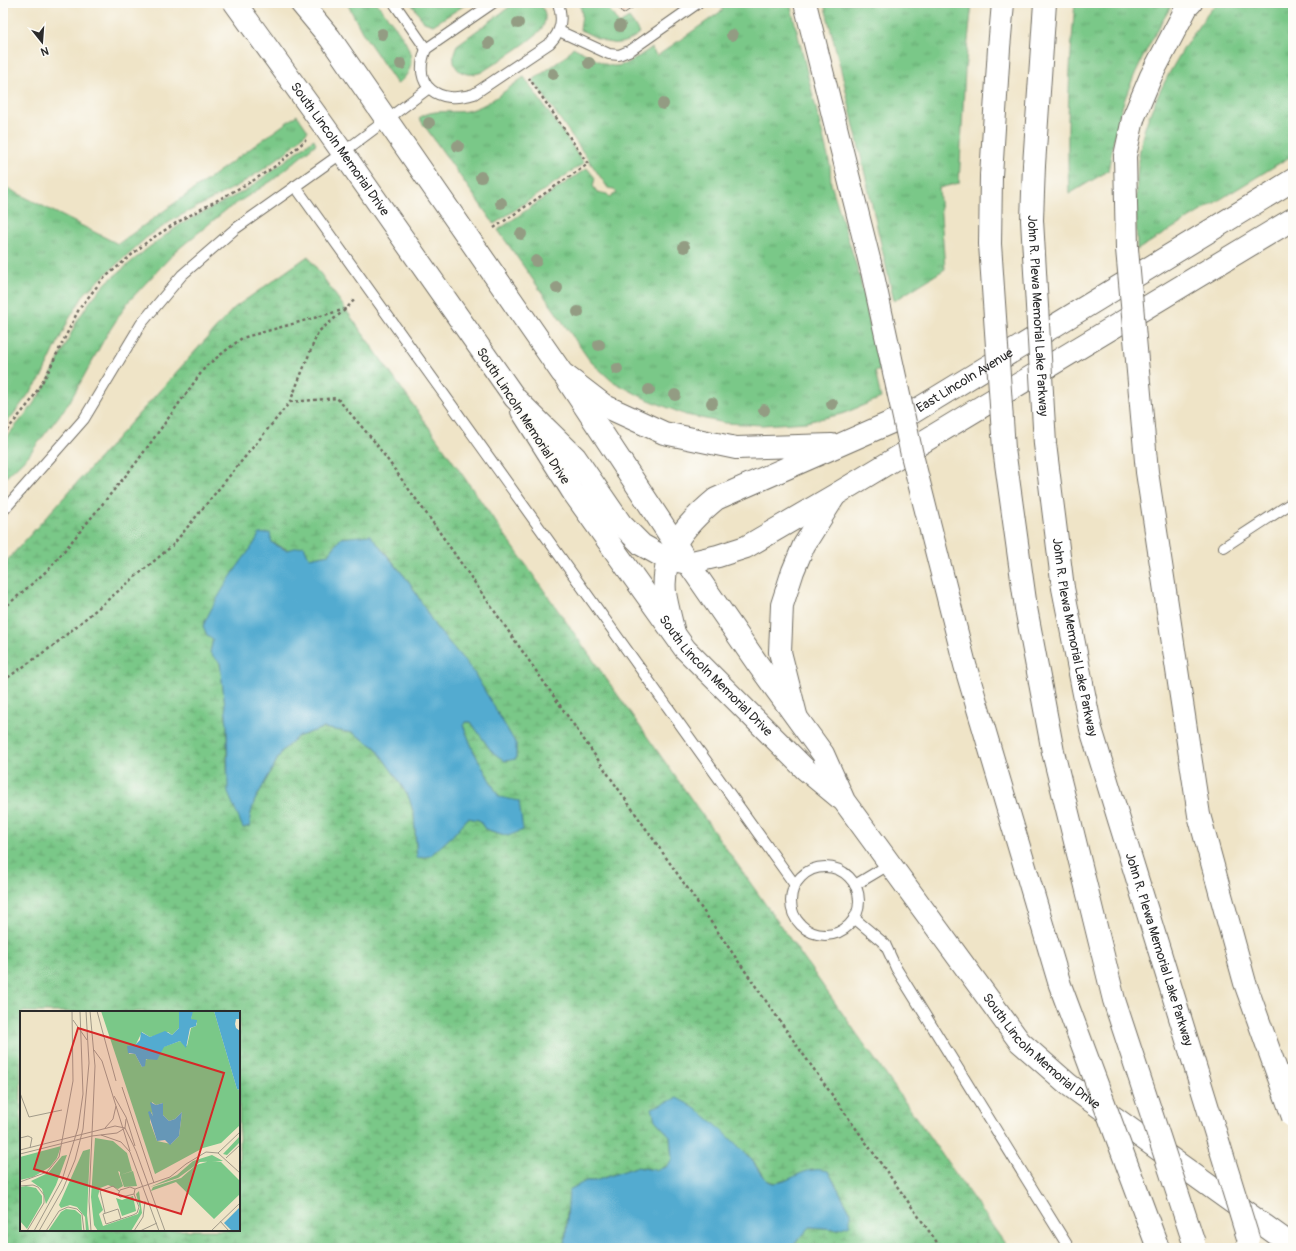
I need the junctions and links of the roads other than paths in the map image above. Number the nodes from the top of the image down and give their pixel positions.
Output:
1 (235, 3) edge
2 (301, 3) edge
3 (318, 3) edge
4 (394, 3) edge
5 (493, 3) edge
6 (558, 3) edge
7 (698, 3) edge
8 (805, 3) edge
9 (1003, 3) edge
10 (1044, 3) edge
11 (1191, 3) edge
12 (559, 31) junction
13 (330, 38) junction
14 (426, 49) junction
15 (429, 88) junction
16 (387, 119) junction
17 (342, 153) junction
18 (1293, 180) edge
19 (295, 186) junction
20 (1293, 219) edge
21 (562, 373) junction
22 (515, 398) junction
23 (843, 444) junction
24 (835, 495) junction
25 (1293, 502) edge
26 (3, 511) edge
27 (1224, 547) dead end
28 (677, 555) junction
29 (674, 633) junction
30 (796, 715) junction
31 (844, 801) junction
32 (890, 864) junction
33 (795, 885) junction
34 (855, 885) junction
35 (854, 918) junction
36 (1293, 1117) edge
37 (1251, 1243) edge
38 (1196, 1245) edge
39 (1293, 1246) edge
40 (1069, 1248) edge
41 (1158, 1248) edge

1 - 17 main road, South Lincoln Memorial Drive
2 - 13 main road, South Lincoln Memorial Drive
3 - 13 main road
4 - 14 lane
5 - 14 lane
6 - 12 lane
7 - 12 lane
8 - 41 main road, bridge
9 - 38 main road, bridge
10 - 37 main road, John R. Plewa Memorial Lake Parkway, bridge
11 - 36 main road, bridge
12 - 15 lane
13 - 16 main road, South Lincoln Memorial Drive
14 - 15 lane
15 - 16 lane
16 - 17 lane
16 - 21 main road, South Lincoln Memorial Drive
17 - 19 lane
17 - 22 main road, South Lincoln Memorial Drive
18 - 23 main road, East Lincoln Avenue
19 - 26 lane
19 - 33 lane
20 - 24 main road
21 - 23 main road
21 - 28 main road, South Lincoln Memorial Drive
22 - 28 main road
22 - 29 main road, South Lincoln Memorial Drive
23 - 28 main road, East Lincoln Avenue
24 - 28 main road
24 - 30 main road
25 - 27 lane
28 - 29 main road
28 - 30 main road, South Lincoln Memorial Drive
29 - 31 main road, South Lincoln Memorial Drive
30 - 31 main road, South Lincoln Memorial Drive
31 - 32 main road, South Lincoln Memorial Drive
32 - 34 lane
32 - 39 main road, South Lincoln Memorial Drive
33 - 34 lane
33 - 35 lane
34 - 35 lane
35 - 40 lane

